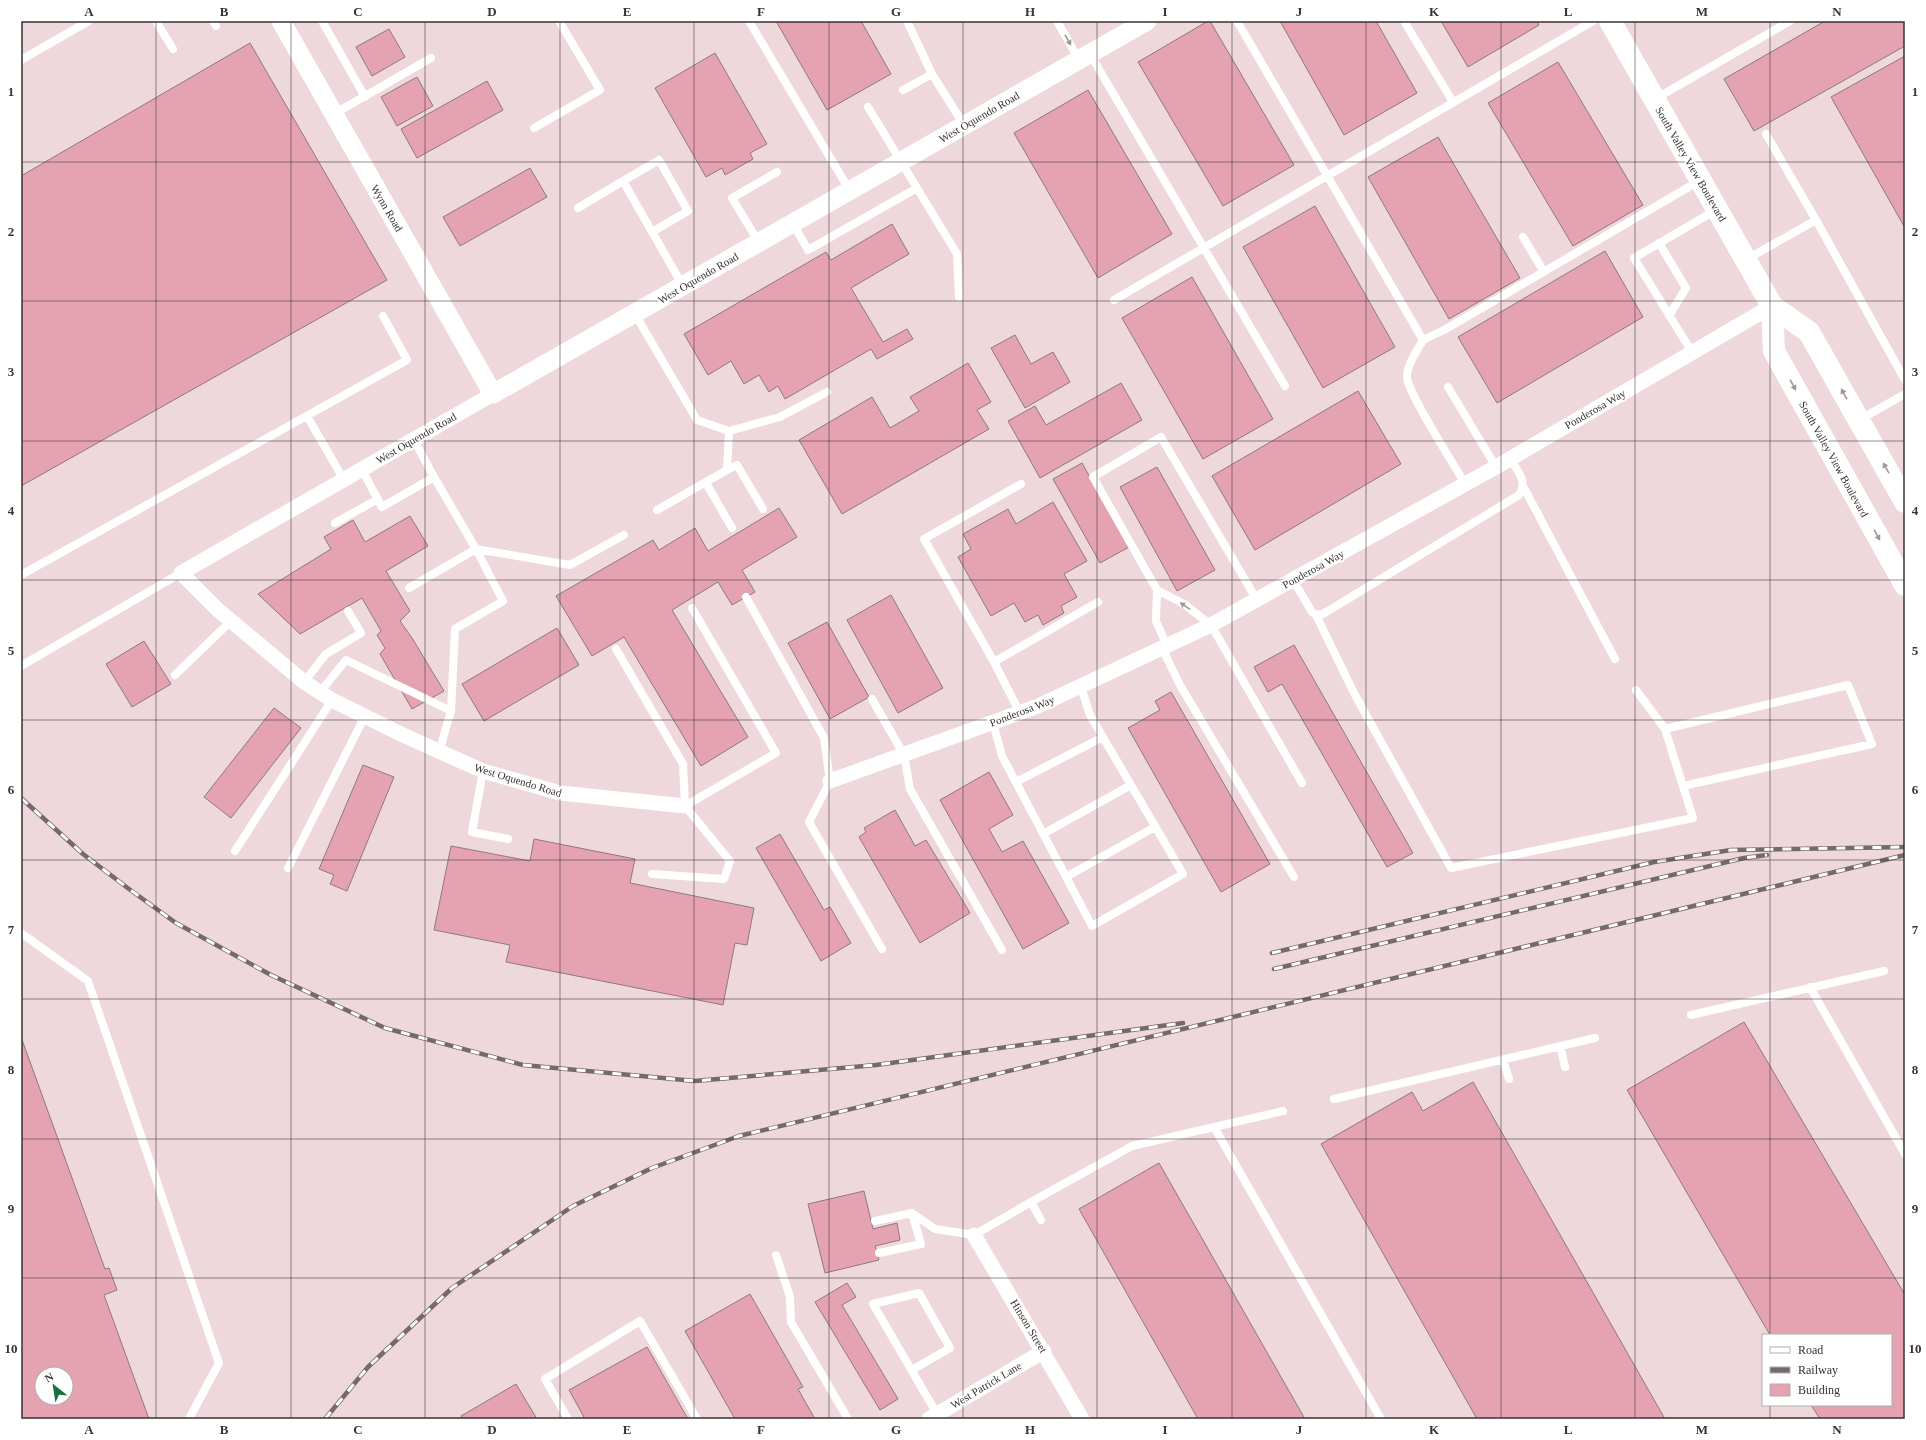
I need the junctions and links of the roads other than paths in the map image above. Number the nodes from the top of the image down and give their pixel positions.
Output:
1 (89, 21) edge
2 (156, 21) edge
3 (281, 21) edge
4 (322, 21) edge
5 (559, 21) edge
6 (749, 21) edge
7 (906, 21) edge
8 (1057, 21) edge
9 (1147, 21) edge
10 (1238, 21) edge
11 (1404, 21) edge
12 (1594, 21) edge
13 (1610, 21) edge
14 (1790, 21) edge
15 (173, 49) dead end
16 (1084, 57) junction
17 (431, 58) dead end
18 (21, 60) edge
19 (932, 74) junction
20 (903, 90) dead end
21 (365, 97) junction
22 (1654, 100) junction
23 (1453, 102) junction
24 (868, 107) dead end
25 (334, 114) junction
26 (964, 126) junction
27 (534, 128) dead end
28 (1766, 134) dead end
29 (902, 161) junction
30 (776, 172) dead end
31 (1327, 175) junction
32 (1701, 181) junction
33 (623, 182) junction
34 (918, 188) junction
35 (850, 190) junction
36 (578, 208) dead end
37 (1717, 210) junction
38 (1816, 220) junction
39 (793, 224) junction
40 (652, 232) junction
41 (1523, 237) dead end
42 (758, 243) junction
43 (1659, 244) junction
44 (1203, 247) junction
45 (1746, 260) junction
46 (1544, 272) junction
47 (683, 286) junction
48 (959, 297) dead end
49 (1114, 300) dead end
50 (1772, 306) junction
51 (634, 314) junction
52 (383, 316) dead end
53 (1669, 316) junction
54 (1423, 340) junction
55 (1692, 352) junction
56 (1905, 380) edge
57 (1286, 386) dead end
58 (1448, 387) dead end
59 (827, 392) dead end
60 (493, 394) junction
61 (1905, 394) edge
62 (307, 416) junction
63 (1858, 420) junction
64 (730, 431) junction
65 (414, 440) junction
66 (1510, 459) junction
67 (1496, 467) junction
68 (362, 470) junction
69 (727, 470) junction
70 (434, 478) junction
71 (344, 480) junction
72 (706, 483) junction
73 (1021, 484) dead end
74 (1465, 484) junction
75 (1524, 488) junction
76 (378, 499) junction
77 (1905, 502) edge
78 (763, 509) dead end
79 (657, 510) dead end
80 (335, 523) dead end
81 (732, 528) dead end
82 (624, 535) dead end
83 (476, 548) junction
84 (181, 573) junction
85 (21, 576) edge
86 (1293, 580) junction
87 (1905, 585) edge
88 (409, 588) dead end
89 (1157, 590) junction
90 (746, 597) dead end
91 (1257, 600) junction
92 (1098, 602) dead end
93 (692, 608) dead end
94 (348, 612) dead end
95 (1316, 615) junction
96 (231, 621) junction
97 (1211, 625) junction
98 (1165, 647) junction
99 (616, 649) dead end
100 (1615, 659) dead end
101 (994, 662) junction
102 (21, 666) edge
103 (175, 675) dead end
104 (304, 682) junction
105 (1081, 687) junction
106 (1636, 690) dead end
107 (326, 696) junction
108 (872, 699) dead end
109 (451, 711) junction
110 (1020, 713) junction
111 (365, 716) junction
112 (993, 723) junction
113 (1665, 728) junction
114 (1103, 737) junction
115 (439, 752) junction
116 (904, 755) junction
117 (483, 771) junction
118 (830, 781) junction
119 (1016, 782) junction
120 (1302, 783) dead end
121 (1131, 785) junction
122 (1683, 786) junction
123 (685, 806) junction
124 (1155, 827) junction
125 (1044, 834) junction
126 (508, 839) dead end
127 (235, 851) dead end
128 (288, 868) dead end
129 (652, 874) dead end
130 (1066, 877) junction
131 (1294, 877) dead end
132 (21, 933) edge
133 (882, 949) dead end
134 (1002, 950) dead end
135 (1884, 970) dead end
136 (1810, 987) junction
137 (1691, 1015) dead end
138 (1594, 1038) dead end
139 (1560, 1046) junction
140 (1503, 1060) junction
141 (1565, 1067) dead end
142 (1509, 1079) dead end
143 (1334, 1099) dead end
144 (1283, 1111) dead end
145 (1214, 1127) junction
146 (1905, 1154) edge
147 (1031, 1202) junction
148 (912, 1214) junction
149 (1041, 1220) dead end
150 (875, 1221) dead end
151 (974, 1235) junction
152 (879, 1253) dead end
153 (776, 1255) dead end
154 (1044, 1351) junction
155 (912, 1370) junction
156 (933, 1417) edge
157 (189, 1419) edge
158 (568, 1419) edge
159 (696, 1419) edge
160 (848, 1419) edge
161 (1082, 1419) edge
162 (1381, 1419) edge

1 - 18 lane
2 - 15 lane
3 - 25 street, Wynn Road
4 - 21 lane
5 - 27 lane
6 - 35 lane
7 - 19 lane
8 -> 16 lane
9 - 16 street, West Oquendo Road
10 - 31 lane
11 - 23 lane
12 - 23 lane
13 - 22 main road, South Valley View Boulevard
14 - 22 lane
16 - 26 street, West Oquendo Road
16 - 44 lane
17 - 21 lane
19 - 20 lane
19 - 26 lane
21 - 25 lane
22 - 32 main road, South Valley View Boulevard
23 - 31 lane
24 - 29 lane
25 - 60 street, Wynn Road
26 - 29 street, West Oquendo Road
28 - 38 lane
29 - 34 lane
29 - 35 street, West Oquendo Road
30 - 42 lane
31 - 44 lane
31 - 54 lane
32 - 37 main road, South Valley View Boulevard
32 - 46 lane
33 - 36 lane
33 - 40 lane
33 - 40 lane
34 - 39 lane
34 - 48 lane
35 - 39 street, West Oquendo Road
37 - 43 lane
37 - 45 main road, South Valley View Boulevard
38 - 45 lane
38 - 56 lane
39 - 42 street, West Oquendo Road
40 - 47 lane
41 - 46 lane
42 - 47 street, West Oquendo Road
43 - 53 lane
43 - 53 lane
44 - 49 lane
44 - 57 lane
45 - 50 main road, South Valley View Boulevard
46 - 54 lane
47 - 51 street, West Oquendo Road
50 - 55 street, Ponderosa Way
63 -> 50 main road, South Valley View Boulevard
50 -> 87 main road, South Valley View Boulevard
51 - 60 street, West Oquendo Road
51 - 64 lane
52 - 62 lane
53 - 55 lane
54 - 74 lane
55 - 66 street, Ponderosa Way
58 - 67 lane
59 - 64 lane
60 - 65 street, West Oquendo Road
61 - 63 lane
62 - 71 lane
62 - 85 lane
77 -> 63 main road, South Valley View Boulevard
64 - 69 lane
65 - 68 street, West Oquendo Road
65 - 70 lane
66 - 67 street, Ponderosa Way
66 - 75 lane
67 - 74 street, Ponderosa Way
68 - 71 street, West Oquendo Road
68 - 76 lane
69 - 72 lane
69 - 78 lane
70 - 76 lane
70 - 83 lane
71 - 84 street, West Oquendo Road
72 - 79 lane
72 - 81 lane
73 - 101 lane
74 - 86 street, Ponderosa Way
75 - 95 lane
75 - 100 lane
76 - 80 lane
82 - 83 lane
83 - 88 lane
83 - 109 lane
84 - 96 street, West Oquendo Road
84 - 102 lane
86 - 91 street, Ponderosa Way
86 - 95 lane
89 - 91 lane
97 -> 89 lane
89 - 98 lane
90 - 118 lane
91 - 97 street, Ponderosa Way
92 - 101 lane
93 - 123 lane
94 - 104 lane
95 - 122 lane
96 - 103 lane
96 - 104 street, West Oquendo Road
97 - 98 street, Ponderosa Way
97 - 120 lane
98 - 105 street, Ponderosa Way
98 - 131 lane
99 - 123 lane
101 - 110 lane
104 - 107 street, West Oquendo Road
105 - 110 street, Ponderosa Way
105 - 114 lane
106 - 113 lane
107 - 109 lane
107 - 111 street, West Oquendo Road
107 - 127 lane
108 - 116 lane
109 - 115 lane
110 - 112 street, Ponderosa Way
111 - 115 street, West Oquendo Road
111 - 128 lane
112 - 116 street, Ponderosa Way
112 - 119 lane
113 - 122 lane
113 - 122 lane
114 - 119 lane
114 - 121 lane
115 - 117 street, West Oquendo Road
116 - 118 street, Ponderosa Way
116 - 134 lane
117 - 123 street, West Oquendo Road
117 - 126 lane
118 - 133 lane
119 - 125 lane
121 - 124 lane
121 - 125 lane
123 - 129 lane
124 - 130 lane
124 - 130 lane
125 - 130 lane
132 - 157 lane
135 - 136 lane
136 - 137 lane
136 - 146 lane
138 - 139 lane
139 - 140 lane
139 - 141 lane
140 - 142 lane
140 - 143 lane
144 - 145 lane
145 - 147 lane
145 - 162 lane
147 - 149 lane
147 - 151 lane
148 - 150 lane
148 - 151 lane
148 - 152 lane
151 - 154 street, Hinson Street
153 - 160 lane
154 - 156 street, West Patrick Lane
154 - 161 street, Hinson Street
155 - 155 lane
155 - 156 lane
158 - 159 lane

